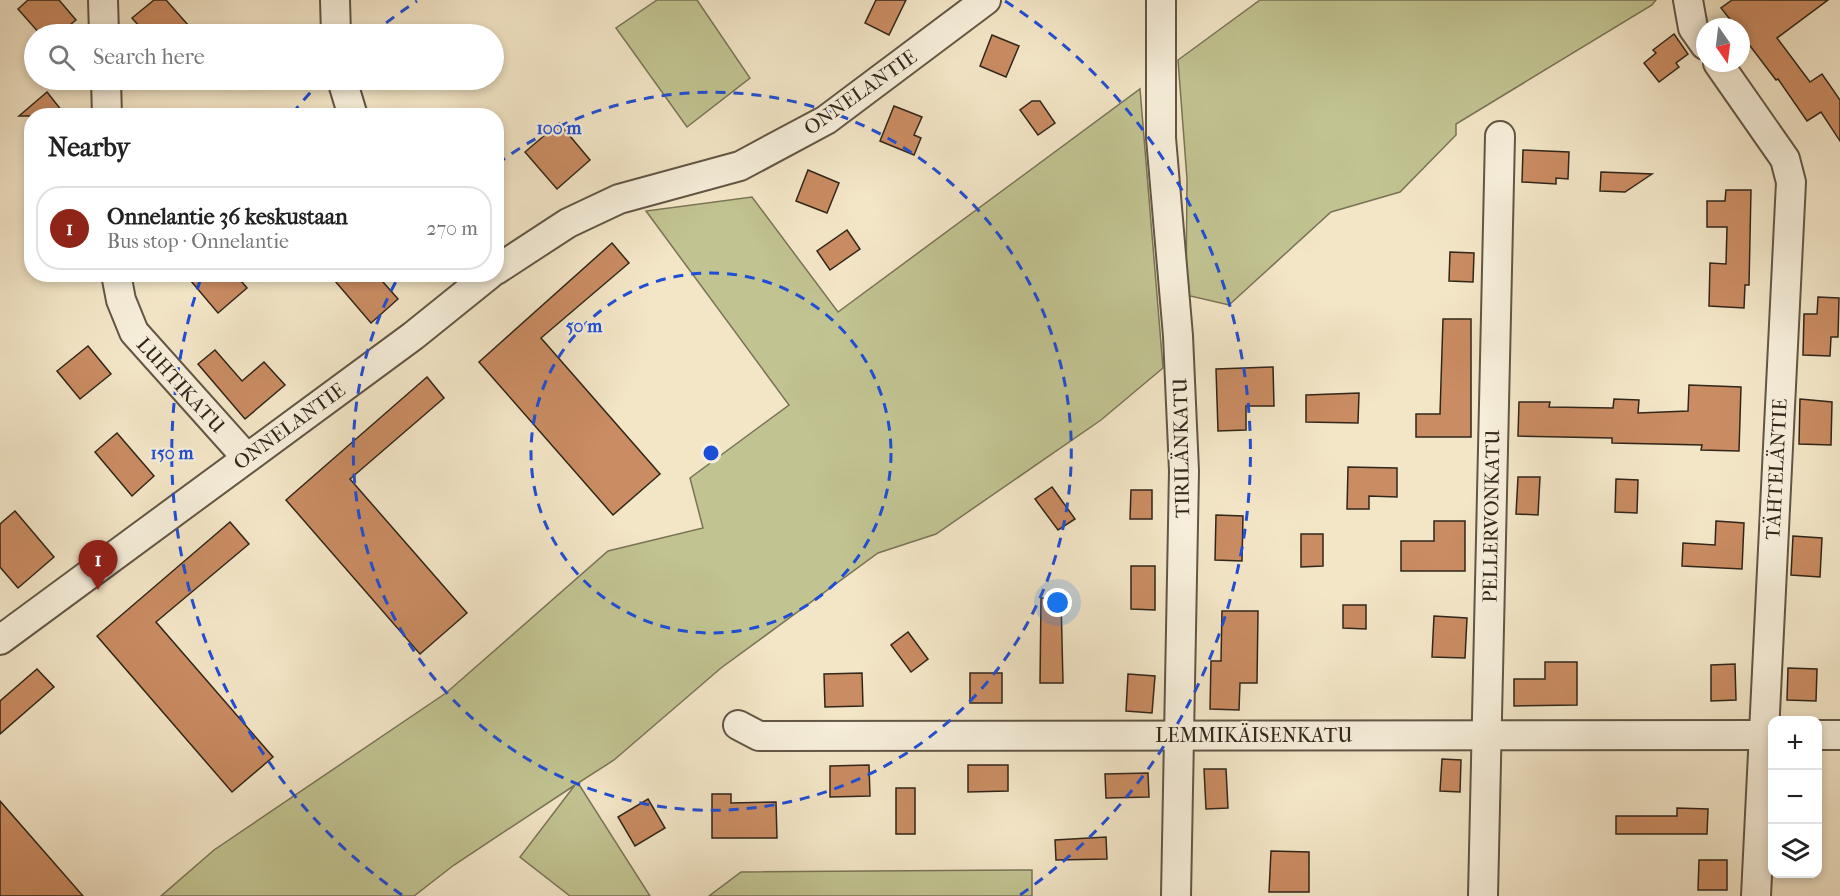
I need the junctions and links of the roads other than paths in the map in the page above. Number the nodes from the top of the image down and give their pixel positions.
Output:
1 (103, 0) edge
2 (335, 0) edge
3 (986, 0) edge
4 (1161, 0) edge
5 (1688, 0) edge
6 (104, 24) edge
7 (336, 24) edge
8 (1696, 32) edge
9 (1724, 72) edge
10 (106, 90) edge
11 (345, 90) edge
12 (107, 108) edge
13 (351, 108) edge
14 (1500, 136) dead end
15 (504, 264) edge
16 (118, 282) edge
17 (479, 282) edge
18 (246, 457) junction
19 (2, 634) edge
20 (738, 725) dead end
21 (1486, 735) junction
22 (1767, 735) edge
23 (1822, 735) edge
24 (1840, 735) edge
25 (1179, 736) junction
26 (1176, 896) edge
27 (1483, 896) edge
28 (1756, 896) edge

1 - 6 street
2 - 7 street
3 - 15 street, ONNELANTIE
4 - 25 street, TIRILÄNKATU
5 - 8 street
9 - 22 street, TÄHTELÄNTIE
10 - 12 street
11 - 13 street
14 - 21 street, PELLERVONKATU
16 - 18 street, LUHTIKATU
17 - 18 street, ONNELANTIE
18 - 19 street, ONNELANTIE
20 - 25 street, LEMMIKÄISENKATU
21 - 22 street, LEMMIKÄISENKATU
21 - 25 street, LEMMIKÄISENKATU
21 - 27 street, PELLERVONKATU
22 - 28 street, TÄHTELÄNTIE
23 - 24 street
25 - 26 street, TIRILÄNKATU

